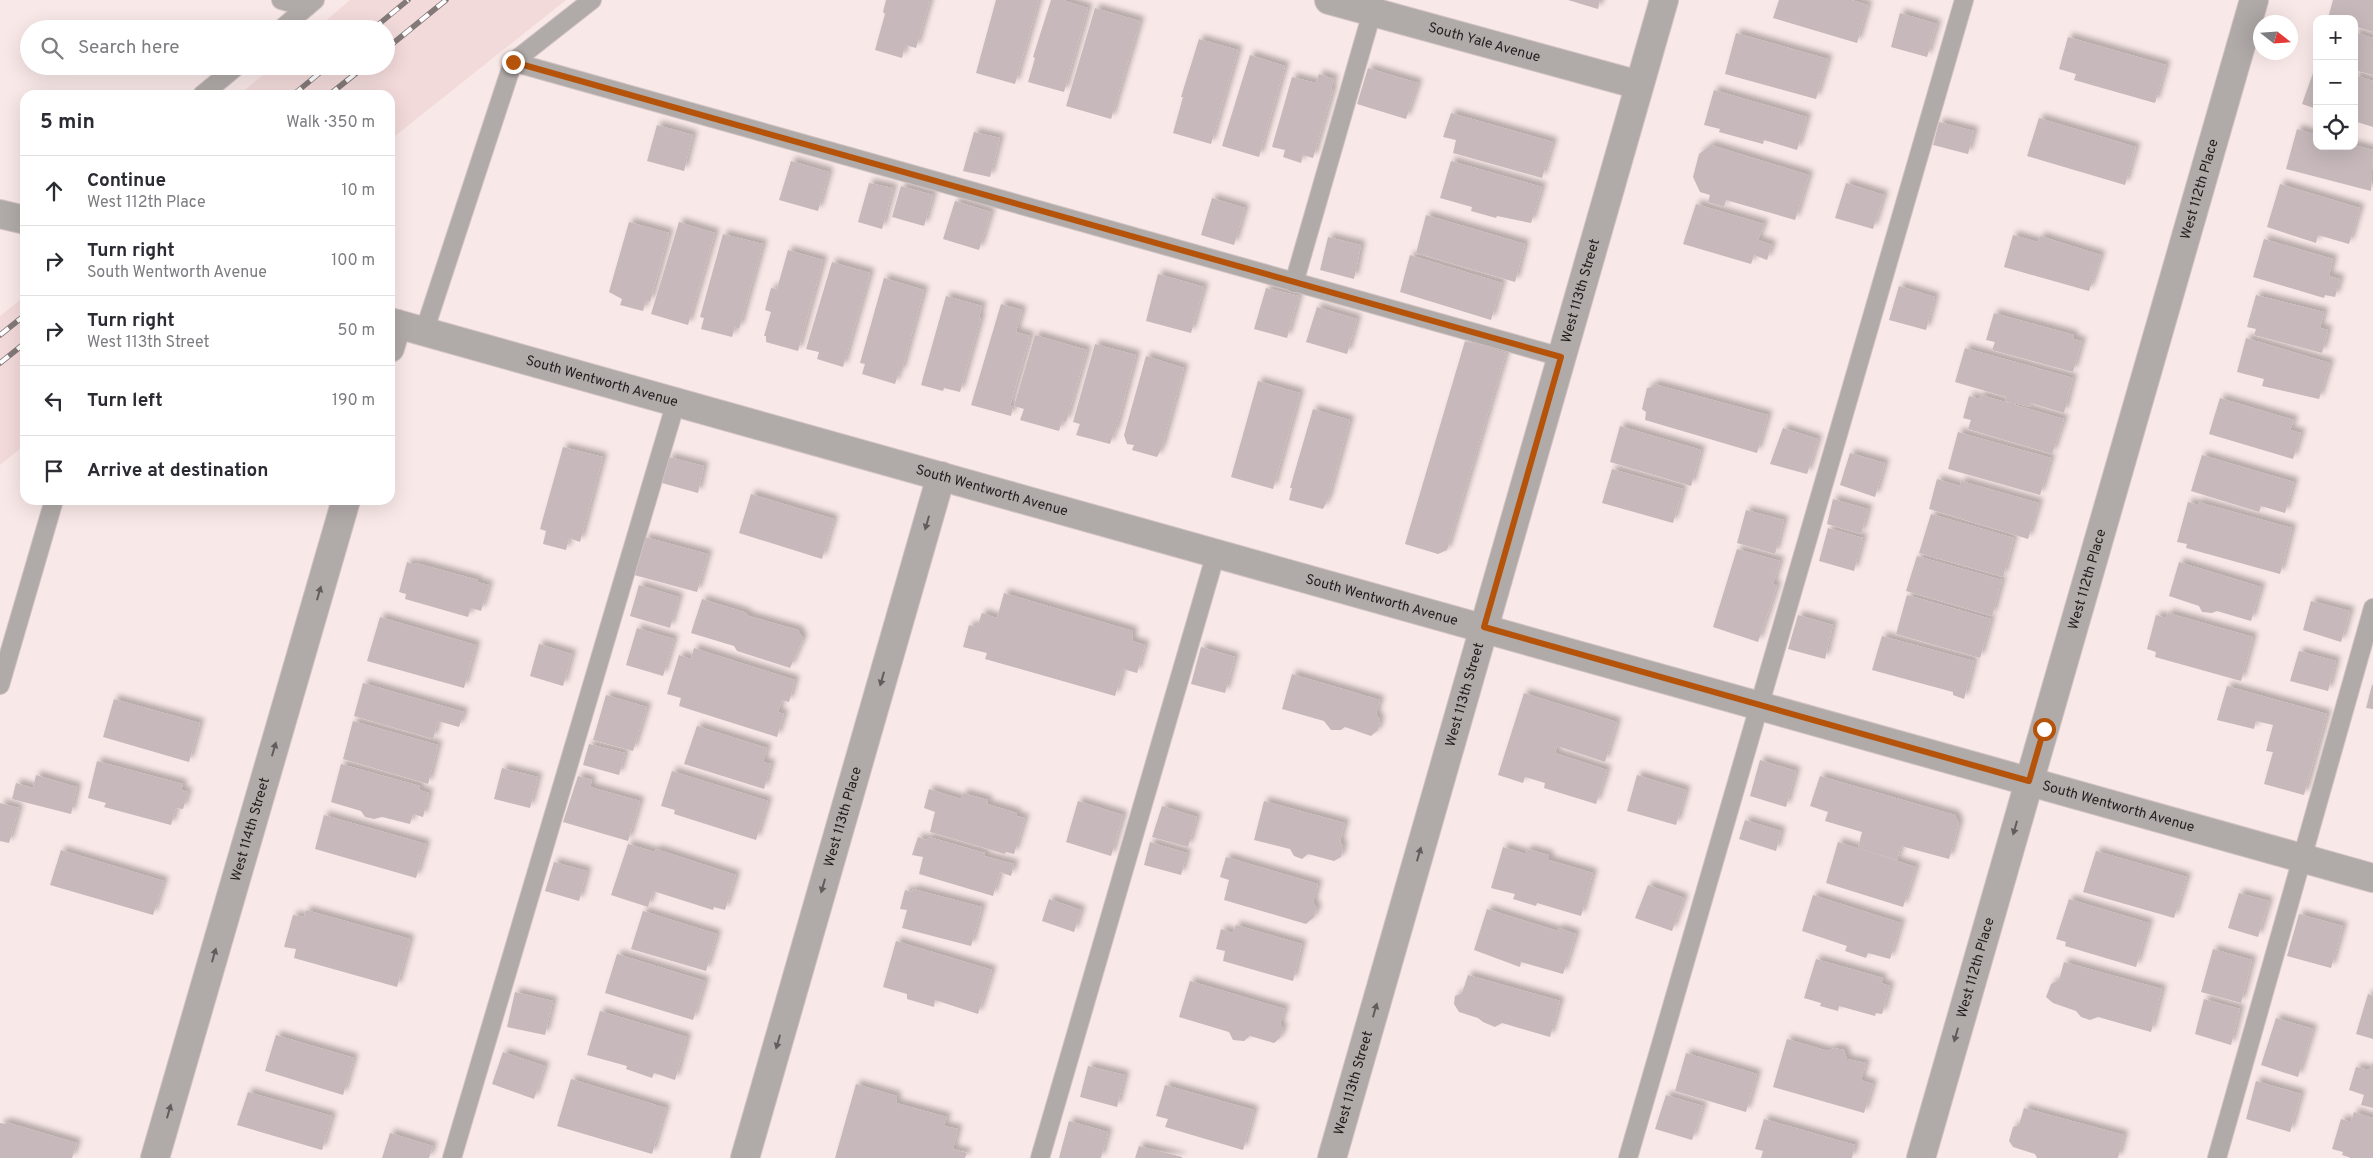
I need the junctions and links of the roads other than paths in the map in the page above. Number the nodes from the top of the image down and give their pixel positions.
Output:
1 (281, 0) edge
2 (592, 0) edge
3 (1329, 0) edge
4 (1664, 0) edge
5 (1964, 0) edge
6 (2254, 0) edge
7 (311, 4) edge
8 (1374, 6) edge
9 (292, 20) edge
10 (513, 62) junction
11 (225, 75) edge
12 (1639, 85) junction
13 (208, 90) edge
14 (0, 214) edge
15 (20, 219) edge
16 (1294, 283) junction
17 (395, 331) edge
18 (424, 332) junction
19 (1561, 357) junction
20 (676, 402) junction
21 (941, 476) junction
22 (53, 505) edge
23 (345, 505) edge
24 (1216, 553) junction
25 (2373, 608) edge
26 (1484, 627) junction
27 (0, 685) edge
28 (1760, 705) junction
29 (2029, 781) junction
30 (2302, 858) junction
31 (2373, 878) edge
32 (155, 1158) edge
33 (452, 1158) edge
34 (745, 1158) edge
35 (1040, 1158) edge
36 (1332, 1158) edge
37 (1628, 1158) edge
38 (1921, 1158) edge
39 (2217, 1158) edge

1 - 7 lane
2 - 10 lane
3 - 8 street, South Yale Avenue
4 - 12 street, West 113th Street
5 - 28 lane
6 - 29 street, West 112th Place
7 - 9 lane
8 - 12 street, South Yale Avenue
8 - 16 lane
10 - 16 lane
10 - 18 lane
11 - 13 lane
12 - 19 street, West 113th Street
14 - 15 street
16 - 19 lane
17 - 18 street, South Wentworth Avenue
18 - 20 street, South Wentworth Avenue
19 - 26 street, West 113th Street
20 - 21 street, South Wentworth Avenue
20 - 33 lane
21 - 24 street, South Wentworth Avenue
21 -> 34 street, West 113th Place
22 - 27 lane
32 -> 23 street, West 114th Street
24 - 26 street, South Wentworth Avenue
24 - 35 lane
25 - 30 lane
26 - 28 street, South Wentworth Avenue
36 -> 26 street, West 113th Street
28 - 29 street, South Wentworth Avenue
28 - 37 lane
29 - 30 street, South Wentworth Avenue
29 -> 38 street, West 112th Place
30 - 31 street, South Wentworth Avenue
30 - 39 lane

